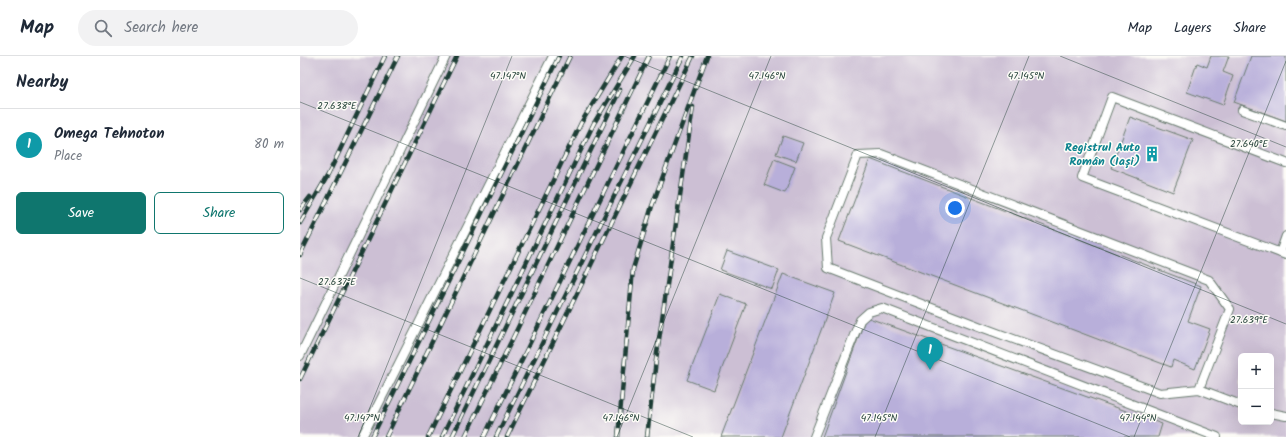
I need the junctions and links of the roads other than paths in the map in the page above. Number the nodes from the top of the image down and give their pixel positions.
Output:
1 (446, 56) edge
2 (553, 56) edge
3 (1242, 110) dead end
4 (1286, 126) edge
5 (1286, 163) edge
6 (1286, 236) edge
7 (1283, 254) edge
8 (300, 356) edge
9 (1199, 389) junction
10 (1238, 404) edge
11 (1274, 414) edge
12 (1286, 416) edge
13 (362, 437) edge
14 (814, 437) edge
15 (1216, 437) edge

1 - 8 lane
2 - 13 lane
3 - 4 lane
5 - 7 lane
6 - 7 lane
9 - 9 lane
9 - 10 lane
11 - 12 lane
14 - 15 lane

